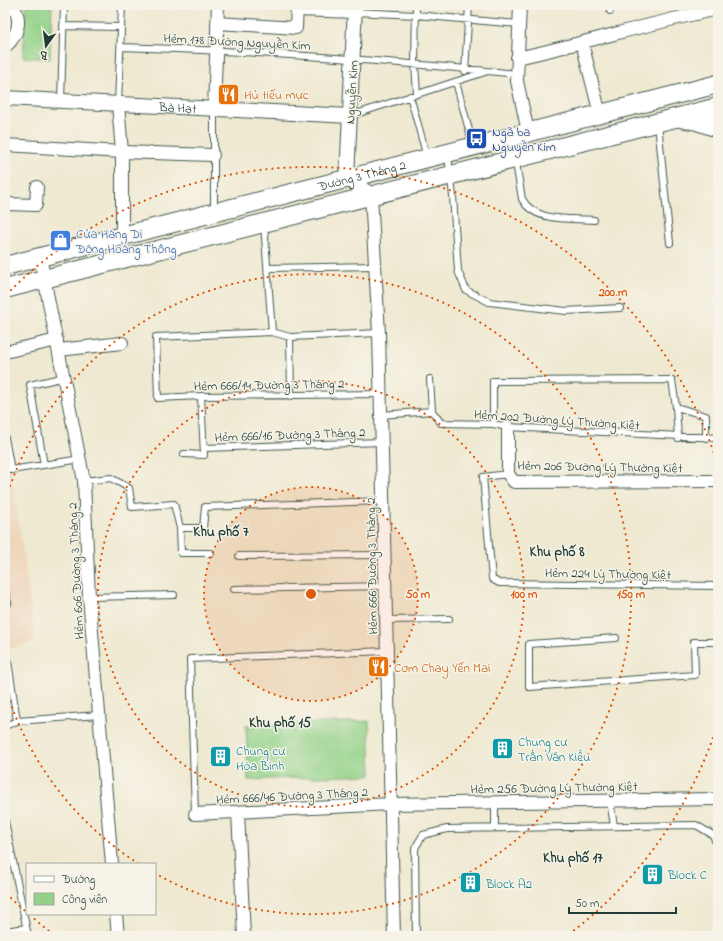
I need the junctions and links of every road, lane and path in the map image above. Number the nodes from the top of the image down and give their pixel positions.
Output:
1 (12, 5) edge
2 (64, 5) edge
3 (122, 5) edge
4 (218, 5) edge
5 (416, 5) edge
6 (469, 5) edge
7 (520, 5) edge
8 (297, 8) edge
9 (718, 8) edge
10 (355, 9) edge
11 (416, 14) junction
12 (468, 20) junction
13 (217, 23) junction
14 (519, 24) junction
15 (63, 26) junction
16 (121, 27) junction
17 (582, 43) junction
18 (5, 47) edge
19 (120, 47) junction
20 (216, 50) junction
21 (517, 58) junction
22 (352, 59) junction
23 (415, 64) junction
24 (465, 69) junction
25 (488, 71) junction
26 (517, 74) junction
27 (464, 79) junction
28 (456, 82) junction
29 (718, 84) edge
30 (417, 94) junction
31 (410, 96) junction
32 (5, 98) edge
33 (61, 101) junction
34 (118, 104) junction
35 (718, 107) edge
36 (214, 108) junction
37 (600, 114) junction
38 (350, 116) junction
39 (666, 120) junction
40 (718, 128) edge
41 (520, 134) junction
42 (5, 145) edge
43 (473, 146) junction
44 (122, 152) junction
45 (448, 153) junction
46 (213, 155) junction
47 (427, 158) junction
48 (515, 158) junction
49 (451, 175) junction
50 (347, 178) junction
51 (37, 187) dead end
52 (371, 195) junction
53 (5, 204) edge
54 (214, 212) junction
55 (594, 220) dead end
56 (264, 222) junction
57 (122, 236) junction
58 (670, 243) dead end
59 (40, 257) junction
60 (5, 266) edge
61 (375, 266) junction
62 (268, 268) junction
63 (44, 279) junction
64 (5, 289) edge
65 (620, 308) dead end
66 (272, 332) junction
67 (379, 333) junction
68 (290, 337) junction
69 (122, 343) dead end
70 (58, 345) junction
71 (5, 352) edge
72 (65, 377) junction
73 (430, 379) dead end
74 (381, 394) junction
75 (201, 396) junction
76 (291, 396) junction
77 (676, 407) junction
78 (432, 411) junction
79 (381, 415) junction
80 (493, 424) junction
81 (508, 427) junction
82 (5, 438) edge
83 (678, 438) junction
84 (706, 438) junction
85 (718, 438) edge
86 (382, 442) junction
87 (204, 448) junction
88 (184, 454) dead end
89 (81, 459) junction
90 (44, 465) junction
91 (508, 474) junction
92 (84, 481) junction
93 (718, 481) edge
94 (384, 501) junction
95 (180, 528) junction
96 (211, 553) dead end
97 (385, 555) junction
98 (239, 556) dead end
99 (385, 586) junction
100 (718, 586) edge
101 (234, 589) dead end
102 (5, 591) edge
103 (174, 595) dead end
104 (89, 597) junction
105 (8, 603) dead end
106 (449, 619) dead end
107 (386, 620) junction
108 (616, 638) dead end
109 (718, 642) edge
110 (387, 650) junction
111 (8, 661) dead end
112 (99, 715) junction
113 (17, 721) junction
114 (5, 726) edge
115 (718, 799) edge
116 (610, 800) junction
117 (495, 802) junction
118 (391, 804) junction
119 (238, 812) junction
120 (195, 814) joint
121 (5, 821) edge
122 (614, 826) junction
123 (495, 828) junction
124 (718, 848) edge
125 (112, 863) edge
126 (116, 915) edge
127 (26, 928) junction
128 (5, 931) edge
129 (28, 936) edge
130 (114, 936) edge
131 (244, 936) edge
132 (394, 936) edge
133 (416, 936) edge

1 - 18 street
2 - 15 lane
3 - 16 lane
4 - 13 street
5 - 11 lane
6 - 12 lane
7 - 14 street
8 - 10 street
8 - 13 street
9 - 17 street
10 - 11 lane
10 - 22 street, Nguyễn Kim
11 - 12 lane
11 - 23 lane
12 - 14 lane
12 - 24 lane
13 - 20 street
14 - 21 street
15 - 16 lane
15 - 33 lane
16 - 19 lane
17 - 21 street
17 - 37 street
19 - 20 lane, Hẻm 178 Đường Nguyễn Kim
19 - 34 lane
20 - 22 lane, Hẻm 178 Đường Nguyễn Kim
20 - 36 street
21 - 26 street
22 - 23 lane, Hẻm 178 Đường Nguyễn Kim
22 - 38 street, Nguyễn Kim
23 - 24 lane, Hẻm 178 Đường Nguyễn Kim
23 - 30 lane
24 - 25 lane, Hẻm 178 Đường Nguyễn Kim
24 - 27 lane
25 - 26 lane, Hẻm 178 Đường Nguyễn Kim
25 - 27 lane
26 - 41 street
27 - 28 lane
28 - 30 lane
28 - 43 lane
29 - 37 main road, Đường 3 Tháng 2
30 - 31 lane
31 - 38 lane
31 - 47 lane
32 - 33 street, Bà Hạt
33 - 34 street, Bà Hạt
34 - 36 street, Bà Hạt
34 - 44 street
35 - 39 main road
36 - 38 street, Bà Hạt
36 - 46 lane
37 - 41 main road, Đường 3 Tháng 2
38 - 50 street, Nguyễn Kim
39 - 40 main road
39 - 48 main road, Đường 3 Tháng 2
39 - 58 lane
41 - 43 main road, Đường 3 Tháng 2
41 - 48 lane
42 - 44 street
43 - 45 main road, Đường 3 Tháng 2
44 - 46 street
44 - 57 street
45 - 47 main road, Đường 3 Tháng 2
45 - 49 lane
46 - 54 lane
47 - 50 main road, Đường 3 Tháng 2
48 - 49 main road, Đường 3 Tháng 2
48 - 55 lane
49 - 52 main road, Đường 3 Tháng 2
49 - 65 lane
50 - 52 street
50 - 54 main road, Đường 3 Tháng 2
51 - 53 street
52 - 56 main road, Đường 3 Tháng 2
52 - 61 street, Hẻm 666 Đường 3 Tháng 2
54 - 57 main road, Đường 3 Tháng 2
56 - 62 lane
56 - 63 main road, Đường 3 Tháng 2
57 - 59 main road, Đường 3 Tháng 2
59 - 60 main road, Đường 3 Tháng 2
59 - 63 street, Hẻm 606 Đường 3 Tháng 2
61 - 62 lane
61 - 67 street, Hẻm 666 Đường 3 Tháng 2
62 - 66 lane
63 - 64 main road, Đường 3 Tháng 2
63 - 70 street, Hẻm 606 Đường 3 Tháng 2
66 - 68 lane
66 - 75 lane, Hẻm 666/14 Đường 3 Tháng 2
67 - 68 lane
67 - 74 street, Hẻm 666 Đường 3 Tháng 2
68 - 76 lane
69 - 70 street
70 - 71 street
70 - 72 street, Hẻm 606 Đường 3 Tháng 2
72 - 89 street, Hẻm 606 Đường 3 Tháng 2
72 - 90 lane
73 - 78 lane
74 - 76 lane, Hẻm 666/14 Đường 3 Tháng 2
74 - 79 street, Hẻm 666 Đường 3 Tháng 2
75 - 76 lane, Hẻm 666/14 Đường 3 Tháng 2
75 - 87 lane, Hẻm 666/16 Đường 3 Tháng 2
77 - 80 lane
77 - 83 lane
77 - 84 lane
78 - 79 lane
78 - 80 lane, Hẻm 202 Đường Lý Thường Kiệt
79 - 86 street, Hẻm 666 Đường 3 Tháng 2
80 - 81 lane, Hẻm 202 Đường Lý Thường Kiệt
81 - 83 lane, Hẻm 202 Đường Lý Thường Kiệt
81 - 91 street, Hẻm 206 Đường Lý Thường Kiệt
82 - 90 lane
83 - 84 lane, Hẻm 202 Đường Lý Thường Kiệt
84 - 85 lane, Hẻm 202 Đường Lý Thường Kiệt
86 - 87 lane, Hẻm 666/16 Đường 3 Tháng 2
86 - 94 street, Hẻm 666 Đường 3 Tháng 2
87 - 88 lane
89 - 90 lane
89 - 92 street, Hẻm 606 Đường 3 Tháng 2
91 - 93 street, Hẻm 206 Đường Lý Thường Kiệt
91 - 100 lane, Hẻm 224 Lý Thường Kiệt
92 - 95 lane
92 - 104 street, Hẻm 606 Đường 3 Tháng 2
94 - 95 lane
94 - 97 street, Hẻm 666 Đường 3 Tháng 2
95 - 96 lane
97 - 98 lane
97 - 99 street, Hẻm 666 Đường 3 Tháng 2
99 - 101 lane
99 - 107 street, Hẻm 666 Đường 3 Tháng 2
102 - 105 lane
103 - 104 lane
104 - 112 street, Hẻm 606 Đường 3 Tháng 2
106 - 107 lane
107 - 110 street, Hẻm 666 Đường 3 Tháng 2
108 - 109 lane
110 - 118 street, Hẻm 666 Đường 3 Tháng 2
110 - 120 lane
111 - 113 lane
112 - 113 lane
112 - 125 street, Hẻm 606 Đường 3 Tháng 2
113 - 114 lane
115 - 116 street, Hẻm 256 Đường Lý Thường Kiệt
116 - 117 street, Hẻm 256 Đường Lý Thường Kiệt
116 - 122 lane
117 - 118 street, Hẻm 256 Đường Lý Thường Kiệt
117 - 123 lane
118 - 119 street, Hẻm 666/46 Đường 3 Tháng 2
118 - 132 street, Hẻm 666 Đường 3 Tháng 2
119 - 120 street, Hẻm 666/46 Đường 3 Tháng 2
119 - 131 street
121 - 127 lane
122 - 123 lane
122 - 124 lane
123 - 133 lane
126 - 130 street
127 - 128 lane
127 - 129 lane

